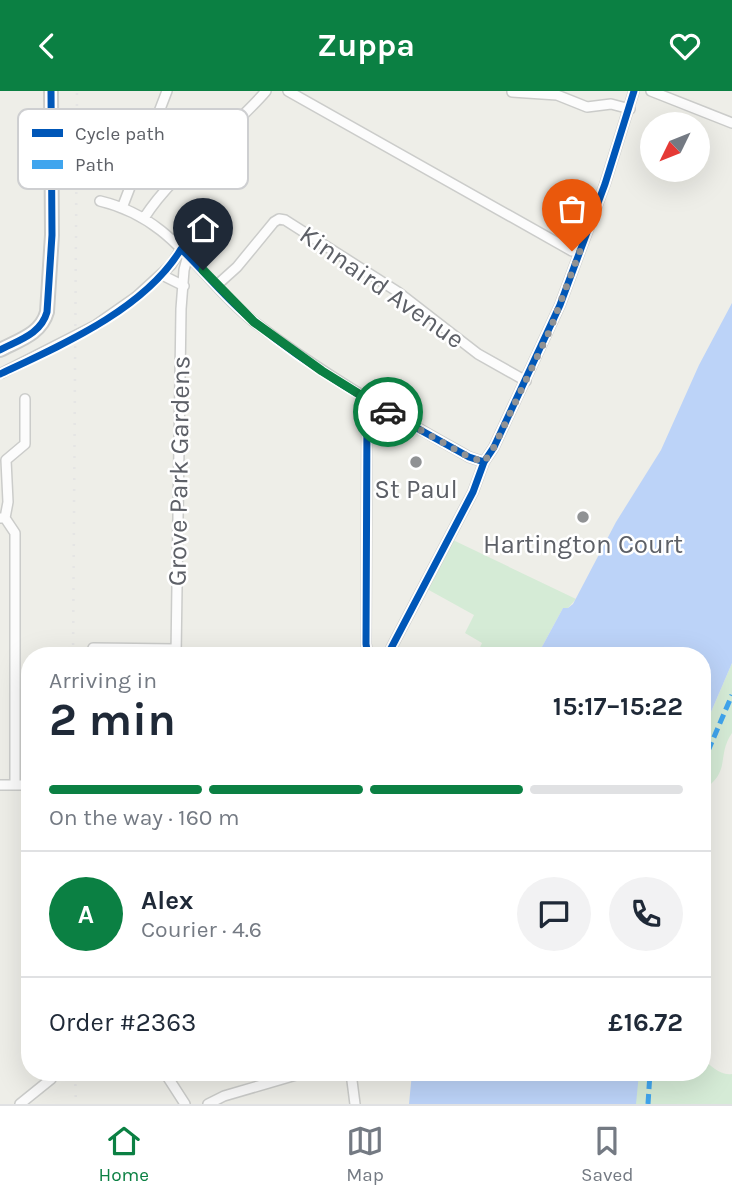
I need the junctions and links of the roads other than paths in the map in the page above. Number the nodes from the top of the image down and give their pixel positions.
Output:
1 (51, 91) edge
2 (167, 91) edge
3 (266, 91) edge
4 (288, 91) edge
5 (634, 91) edge
6 (651, 91) edge
7 (512, 92) edge
8 (51, 109) edge
9 (160, 109) edge
10 (629, 109) junction
11 (248, 110) edge
12 (732, 123) edge
13 (52, 189) edge
14 (129, 189) edge
15 (167, 189) edge
16 (100, 201) dead end
17 (122, 208) junction
18 (144, 218) junction
19 (580, 251) junction
20 (185, 252) junction
21 (162, 275) junction
22 (217, 285) junction
23 (184, 286) junction
24 (0, 350) edge
25 (0, 374) edge
26 (526, 381) junction
27 (25, 399) dead end
28 (370, 401) junction
29 (484, 462) junction
30 (2, 518) edge
31 (176, 647) edge
32 (367, 647) edge
33 (392, 647) edge
34 (0, 785) edge
35 (15, 785) junction
36 (21, 785) edge
37 (49, 1081) edge
38 (170, 1081) edge
39 (276, 1081) edge
40 (352, 1081) edge
41 (20, 1104) edge
42 (185, 1104) edge
43 (208, 1104) edge
44 (355, 1104) edge

1 - 8 street
2 - 9 street
3 - 11 street
4 - 19 street
5 - 10 street
6 - 12 street
7 - 10 street
10 - 19 street
13 - 24 street
14 - 17 street
15 - 18 street
16 - 17 street
17 - 18 street
18 - 20 street
19 - 26 street
20 - 21 street
20 - 22 street
20 - 23 street, Grove Park Gardens
21 - 23 street
21 - 25 street, bridge
22 - 26 street, Kinnaird Avenue
22 - 28 street
23 - 31 street, Grove Park Gardens
26 - 29 street
27 - 30 street
28 - 29 street
28 - 32 street
29 - 33 street
30 - 35 street
34 - 35 street
35 - 36 street
37 - 41 street
38 - 42 street
39 - 43 street
40 - 44 street

